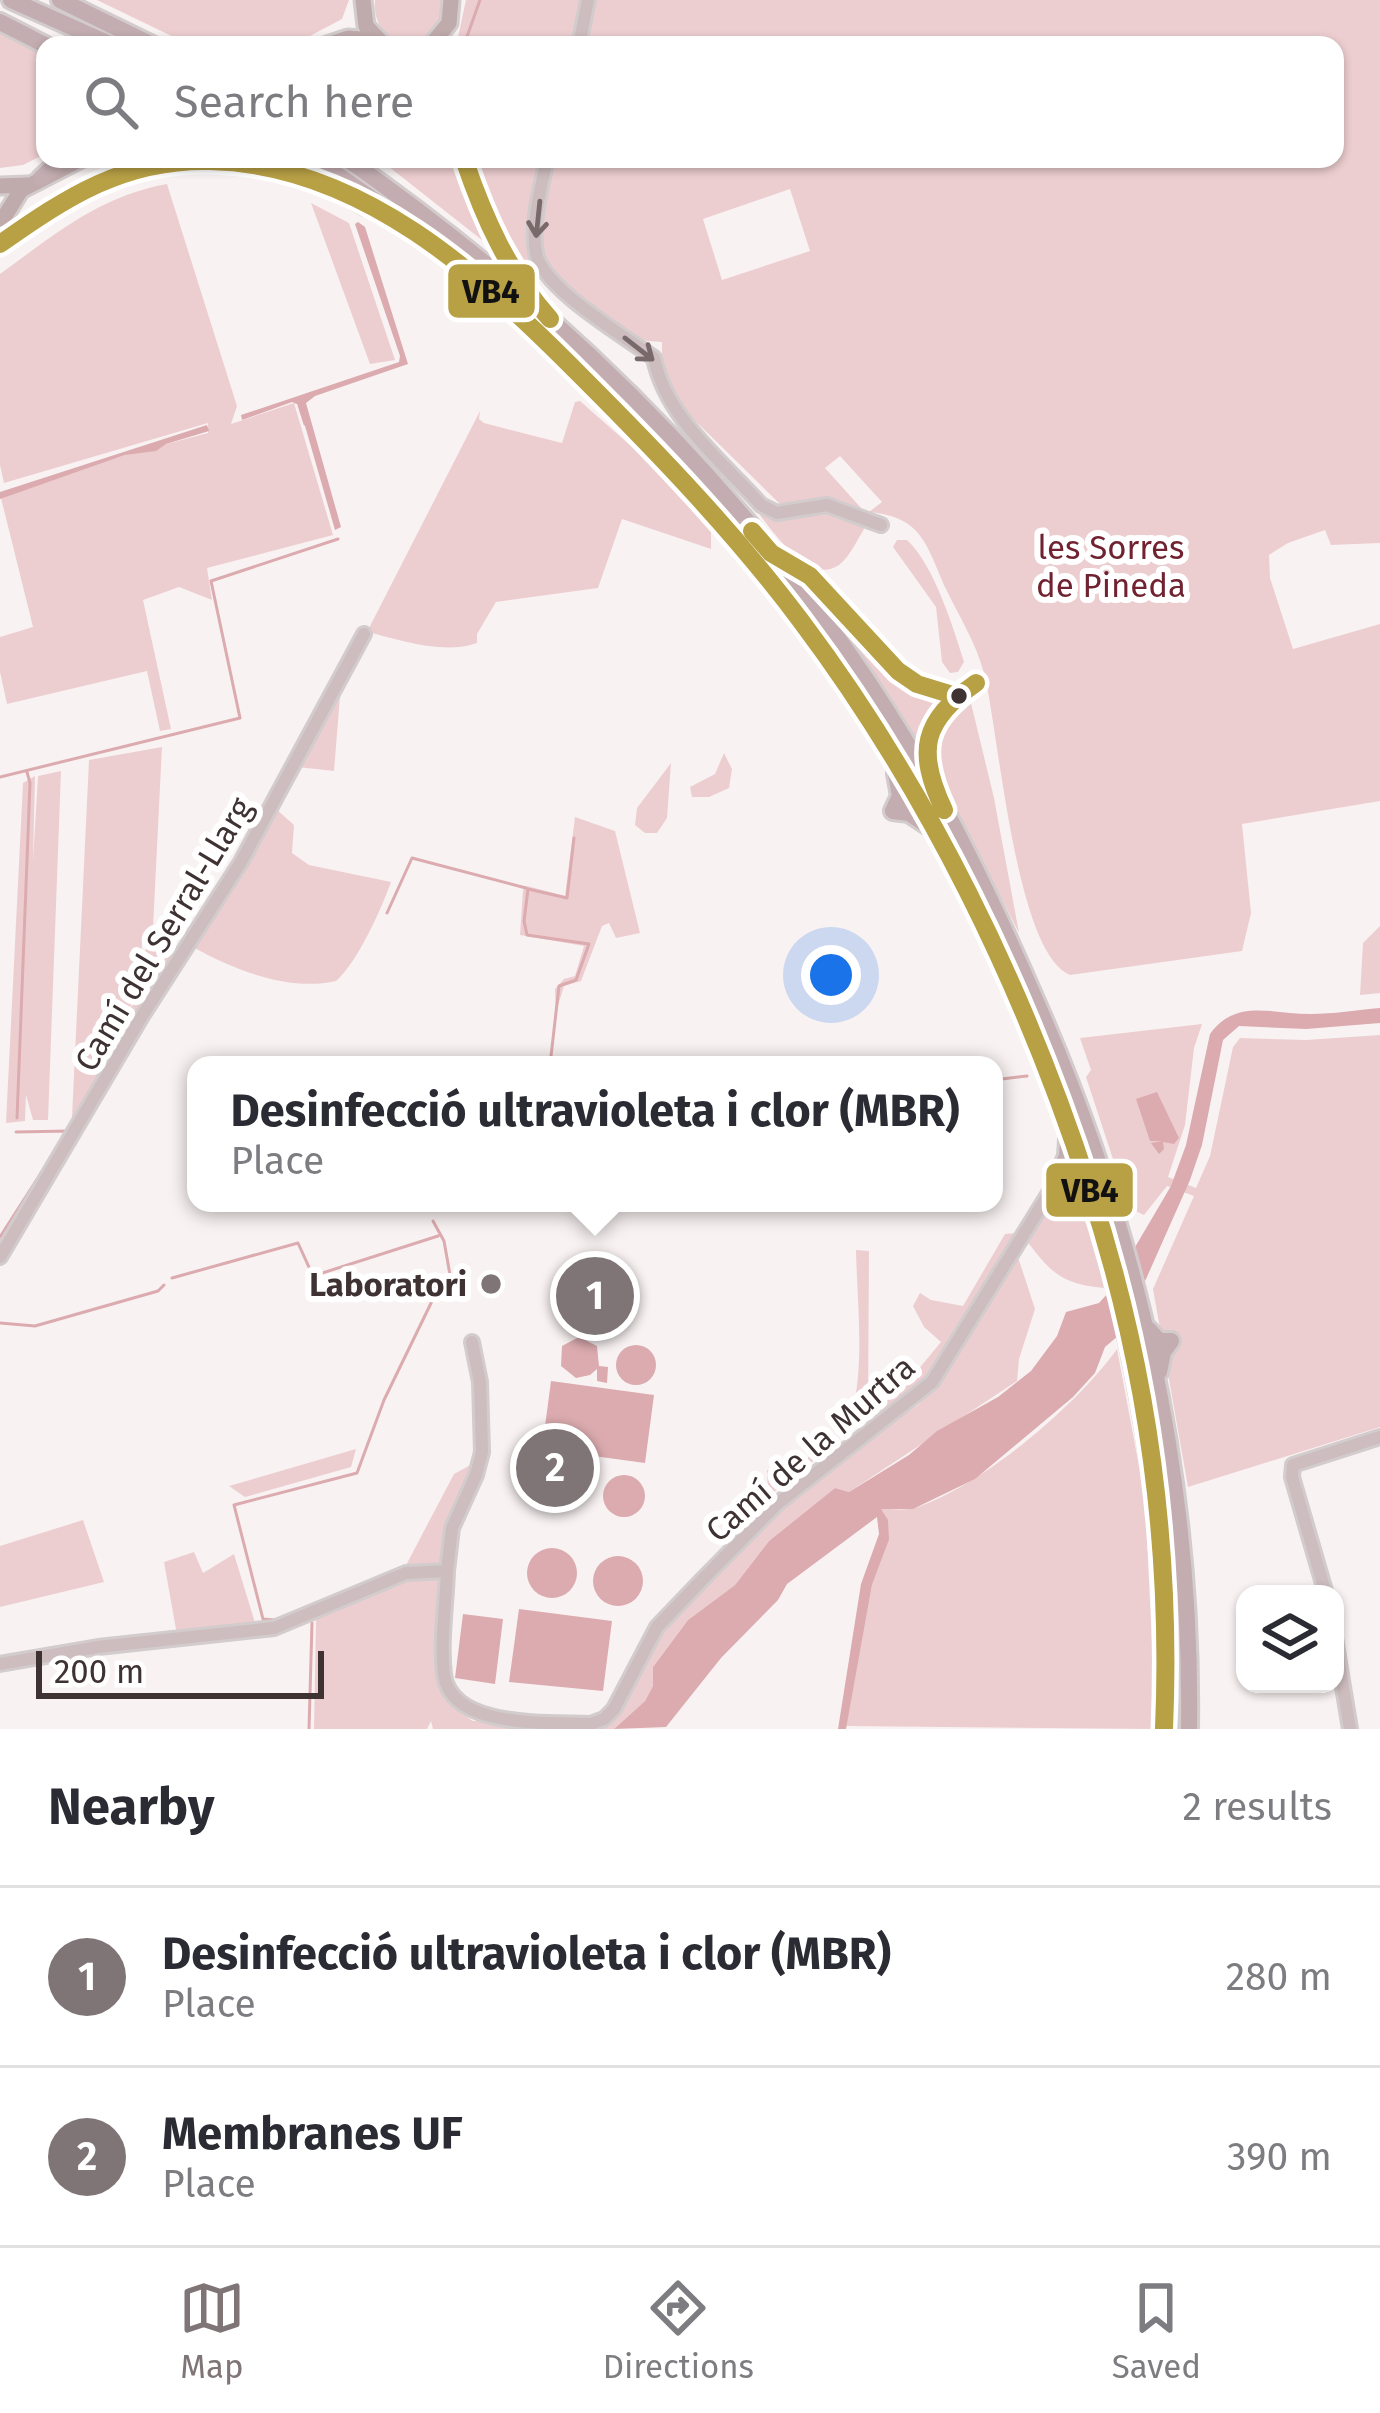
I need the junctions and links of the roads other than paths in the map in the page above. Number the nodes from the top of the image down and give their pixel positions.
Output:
1 (11, 0) edge
2 (59, 0) edge
3 (451, 0) edge
4 (588, 0) edge
5 (362, 2) edge
6 (0, 22) edge
7 (92, 36) edge
8 (133, 36) edge
9 (340, 36) edge
10 (375, 36) edge
11 (439, 36) edge
12 (581, 36) edge
13 (36, 40) edge
14 (51, 168) edge
15 (63, 168) edge
16 (147, 168) edge
17 (268, 168) edge
18 (326, 168) edge
19 (359, 168) edge
20 (467, 168) edge
21 (546, 168) edge
22 (35, 182) junction
23 (0, 186) edge
24 (0, 201) edge
25 (1, 225) edge
26 (423, 237) junction
27 (0, 244) edge
28 (545, 314) junction
29 (881, 525) dead end
30 (771, 553) junction
31 (364, 634) dead end
32 (927, 777) junction
33 (1065, 1116) junction
34 (1057, 1182) junction
35 (1093, 1207) junction
36 (0, 1257) edge
37 (1138, 1320) junction
38 (472, 1342) dead end
39 (1380, 1437) edge
40 (447, 1571) junction
41 (1323, 1585) edge
42 (0, 1664) edge
43 (1344, 1693) edge
44 (1167, 1729) edge
45 (1189, 1729) edge
46 (1350, 1729) edge

1 - 7 highway
2 - 8 highway
3 - 11 main road
4 - 12 street
5 - 9 main road
5 - 10 main road
6 - 13 highway
14 - 22 highway
15 - 22 main road
16 - 27 highway
17 - 26 highway
18 - 26 highway
19 - 28 highway
20 - 28 highway
21 -> 29 street
22 - 23 main road
22 - 25 main road
24 - 25 main road
26 - 33 highway
28 - 30 highway
30 - 32 highway
30 - 32 highway
31 - 36 street, Camí del Serral-Llarg
32 - 37 highway
33 - 34 highway
33 - 35 highway
34 - 35 highway
34 - 40 street, Camí de la Murtra
35 - 37 highway
37 - 44 highway
37 - 45 highway
38 - 40 street
39 - 41 street
40 - 42 street
43 - 46 street

